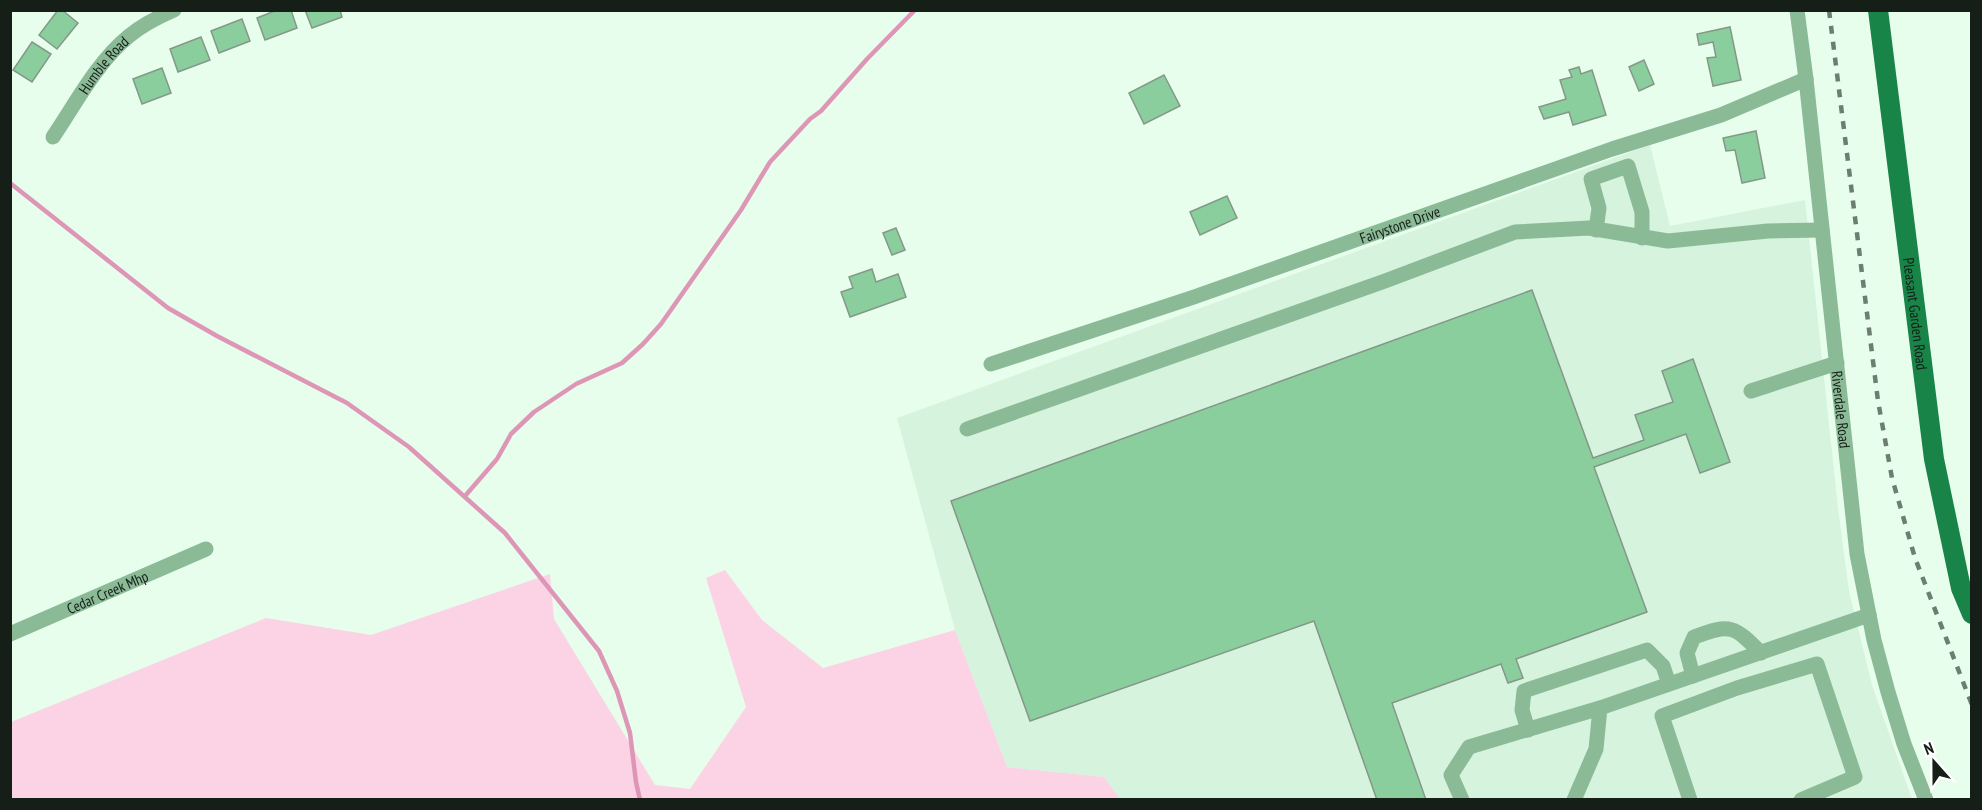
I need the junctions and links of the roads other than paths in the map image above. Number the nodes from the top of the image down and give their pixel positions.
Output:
1 (174, 10) edge
2 (1797, 10) edge
3 (1878, 10) edge
4 (1806, 79) junction
5 (53, 137) dead end
6 (1596, 230) junction
7 (1822, 230) junction
8 (1642, 238) junction
9 (1837, 363) junction
10 (991, 364) dead end
11 (1751, 391) dead end
12 (967, 429) dead end
13 (206, 549) dead end
14 (1971, 614) edge
15 (1869, 615) junction
16 (10, 634) edge
17 (1761, 652) junction
18 (1731, 663) junction
19 (1693, 676) junction
20 (1669, 684) junction
21 (1737, 688) junction
22 (1600, 708) junction
23 (1528, 729) junction
24 (1462, 800) edge
25 (1574, 800) edge
26 (1690, 800) edge
27 (1801, 800) edge
28 (1926, 800) edge

1 - 5 street, Humble Road
2 - 4 street, Riverdale Road
3 - 14 main road, Pleasant Garden Road
4 - 7 street, Riverdale Road
4 - 10 street, Fairystone Drive
6 - 8 street
6 - 8 street
6 - 12 street
7 - 8 street
7 - 9 street, Riverdale Road
9 - 11 street
9 - 15 street, Riverdale Road
13 - 16 street, Cedar Creek Mhp
15 - 17 street
15 - 28 street, Riverdale Road
17 - 18 street
17 - 19 street
18 - 19 street
18 - 21 street
19 - 20 street
20 - 22 street
20 - 23 street
21 - 26 street
21 - 27 street
22 - 23 street
22 - 25 street
23 - 24 street

